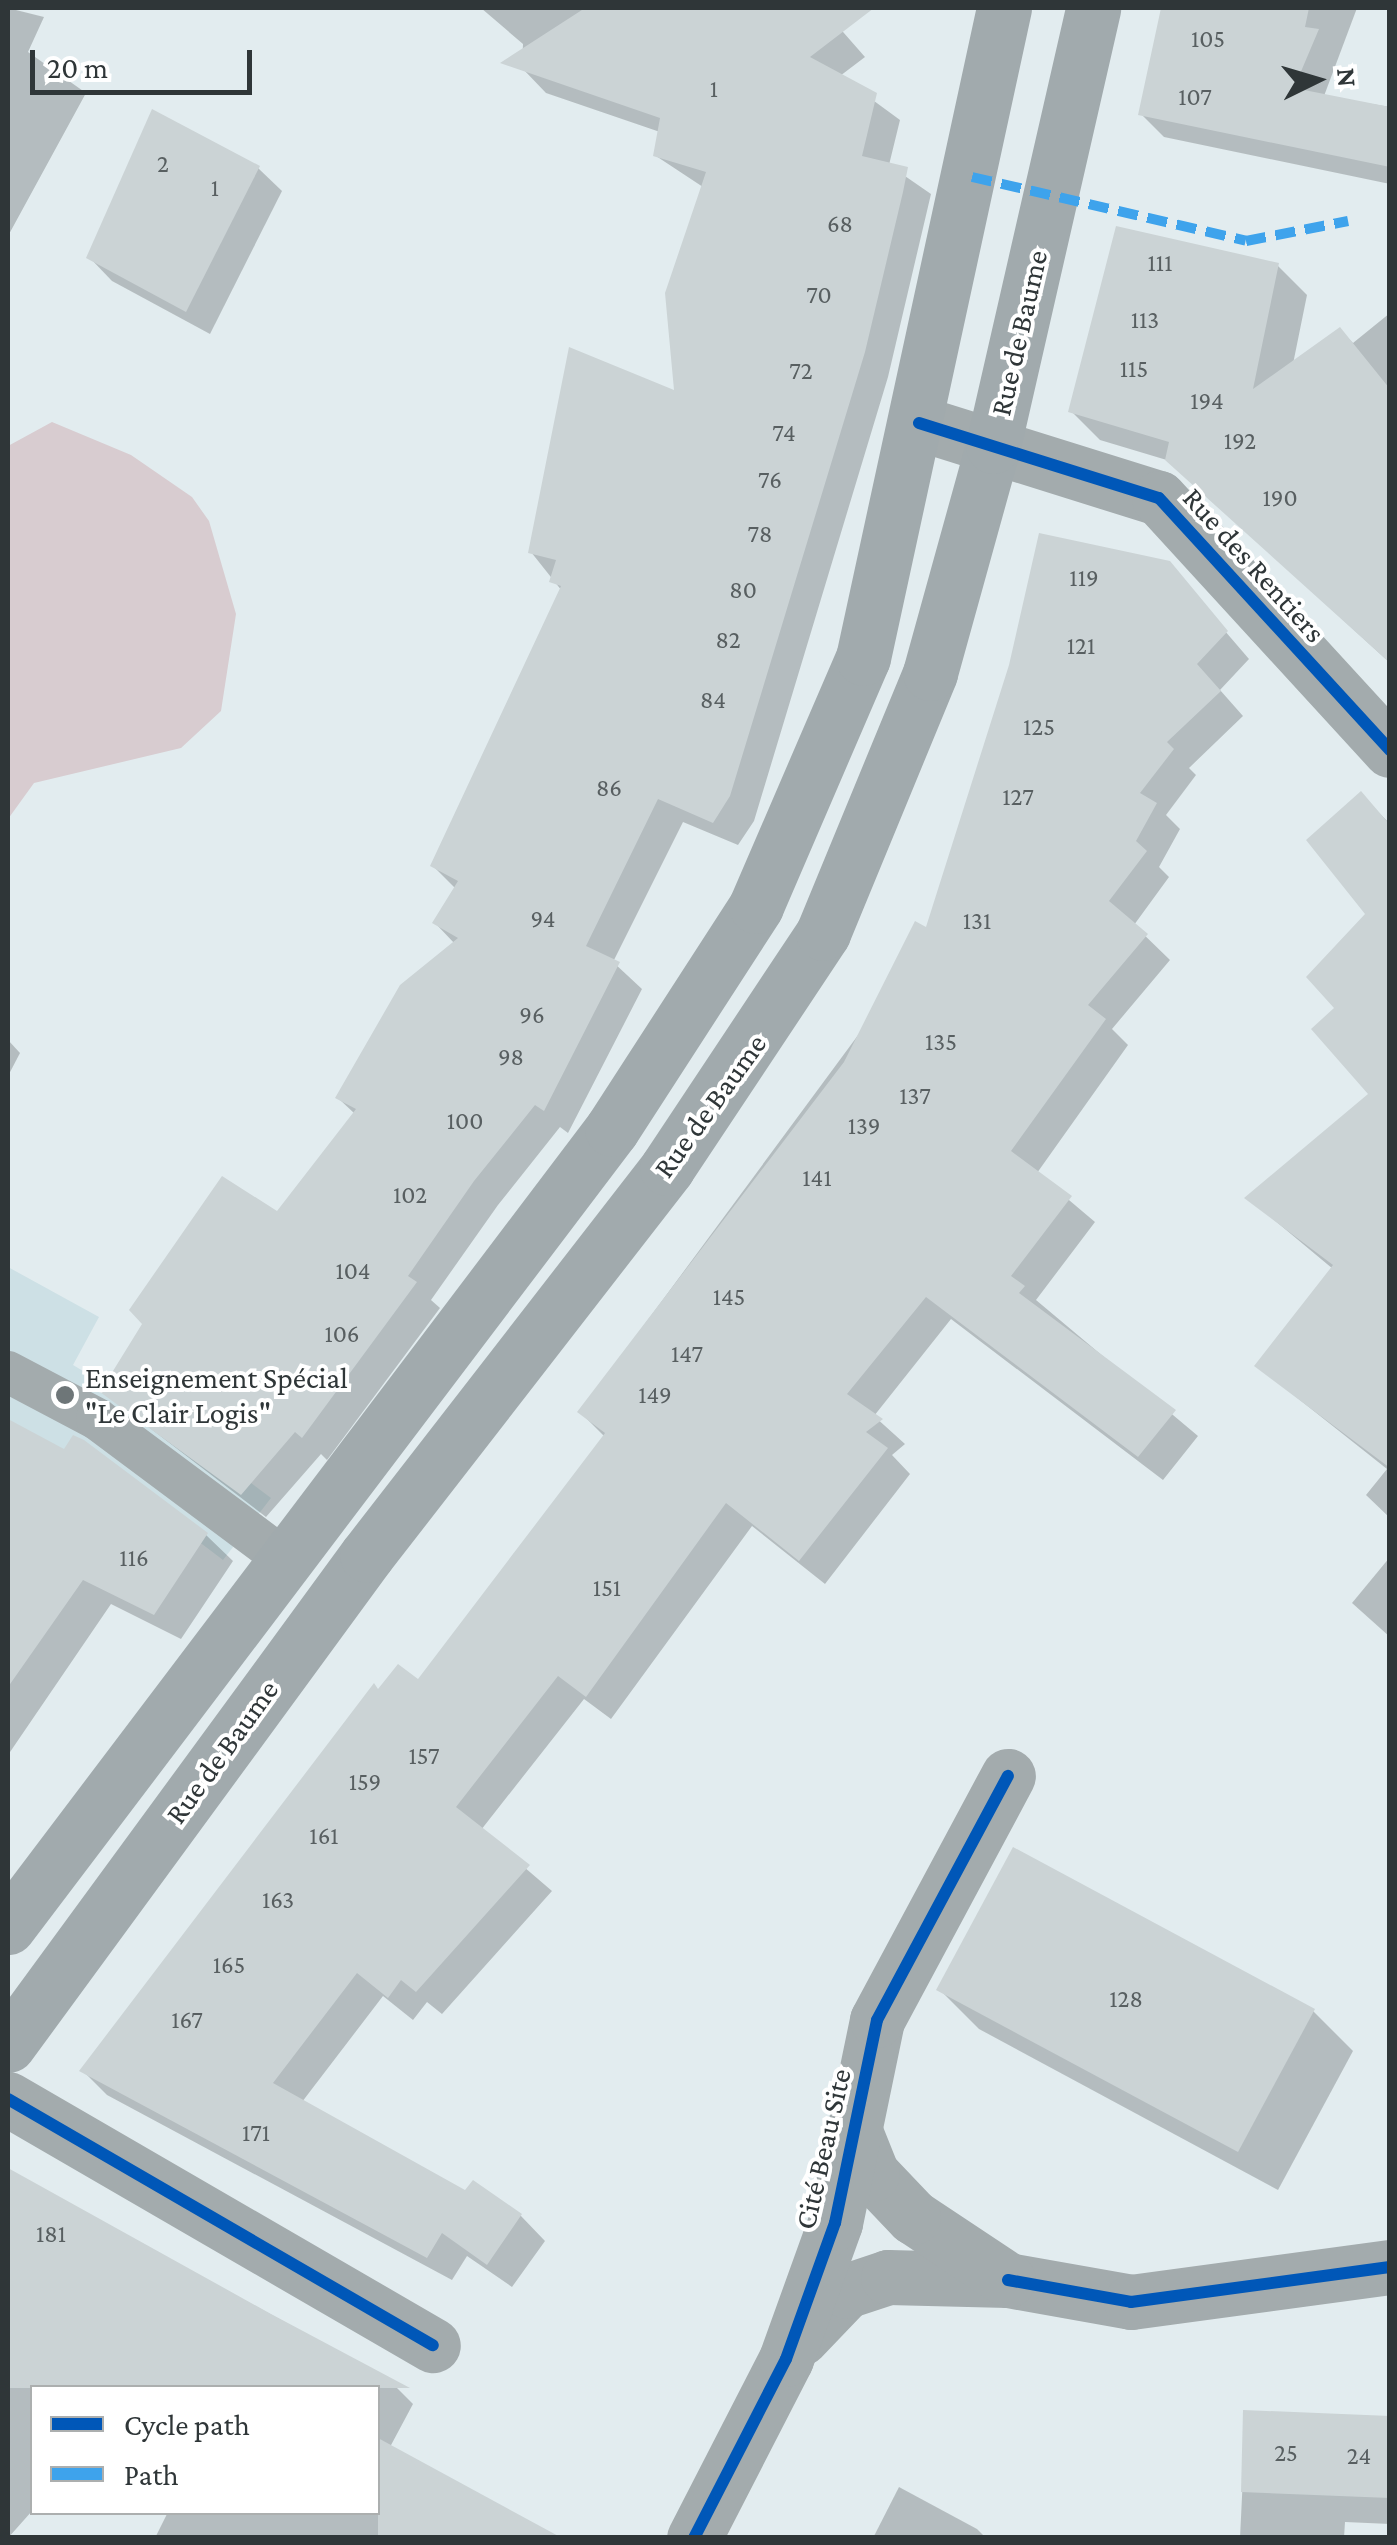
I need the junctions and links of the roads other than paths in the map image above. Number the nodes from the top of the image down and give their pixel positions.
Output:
1 (1004, 8) edge
2 (1093, 8) edge
3 (920, 423) junction
4 (994, 446) junction
5 (1390, 750) edge
6 (8, 1372) edge
7 (282, 1558) junction
8 (1008, 1776) dead end
9 (8, 1927) edge
10 (8, 2045) edge
11 (8, 2100) edge
12 (854, 2129) junction
13 (1390, 2267) edge
14 (1008, 2280) junction
15 (433, 2345) dead end
16 (786, 2359) junction
17 (694, 2538) edge

1 - 3 main road
2 - 4 main road, Rue de Baume
3 - 4 street, Rue des Rentiers
3 - 7 main road
4 - 5 street, Rue des Rentiers
4 - 10 main road, Rue de Baume
6 - 7 lane
7 - 9 main road
8 - 12 street, Cité Beau Site
11 - 15 street
12 - 14 street
12 - 16 street, Cité Beau Site
13 - 14 street
14 - 16 street
16 - 17 street, Cité Beau Site

